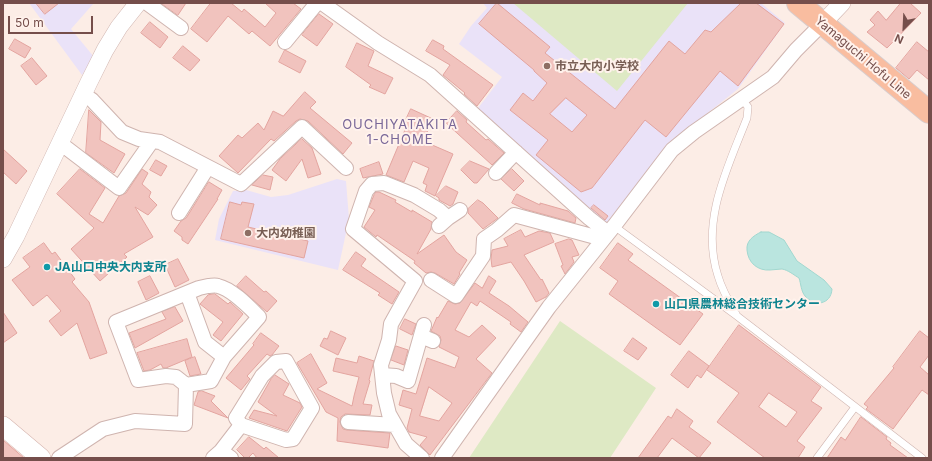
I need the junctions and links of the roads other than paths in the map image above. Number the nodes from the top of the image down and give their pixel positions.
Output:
1 (138, 3) edge
2 (147, 3) edge
3 (317, 3) edge
4 (322, 3) edge
5 (798, 3) edge
6 (842, 3) edge
7 (822, 24) junction
8 (181, 28) dead end
9 (285, 42) dead end
10 (83, 94) junction
11 (742, 100) junction
12 (929, 112) edge
13 (152, 141) junction
14 (60, 143) junction
15 (516, 152) junction
16 (208, 167) junction
17 (346, 168) dead end
18 (496, 173) dead end
19 (460, 210) dead end
20 (179, 213) dead end
21 (608, 233) junction
22 (3, 259) edge
23 (431, 280) dead end
24 (187, 293) junction
25 (737, 316) junction
26 (426, 334) dead end
27 (224, 357) junction
28 (382, 375) junction
29 (186, 385) junction
30 (855, 407) junction
31 (348, 422) dead end
32 (241, 425) junction
33 (395, 425) junction
34 (3, 426) edge
35 (222, 456) edge
36 (41, 458) edge
37 (60, 458) edge
38 (422, 458) edge
39 (442, 458) edge
40 (817, 458) edge
41 (922, 458) edge

1 - 10 street
2 - 8 street
3 - 9 street
4 - 15 street
5 - 7 main road, Yamaguchi Hofu Line
6 - 7 street
7 - 11 street
7 - 12 main road, Yamaguchi Hofu Line
10 - 13 street
10 - 14 street
11 - 21 street
11 - 25 lane
13 - 14 street
13 - 16 street
14 - 22 street
15 - 18 street
15 - 21 street
16 - 17 street
16 - 20 street
19 - 28 street
21 - 23 street
21 - 25 lane
21 - 39 street
24 - 27 street
24 - 27 street
24 - 29 street
25 - 30 lane
26 - 28 street
27 - 29 street
28 - 33 street
29 - 37 street
30 - 40 lane
30 - 41 lane
31 - 33 street
32 - 32 street
32 - 35 street
33 - 38 street
34 - 36 main road

